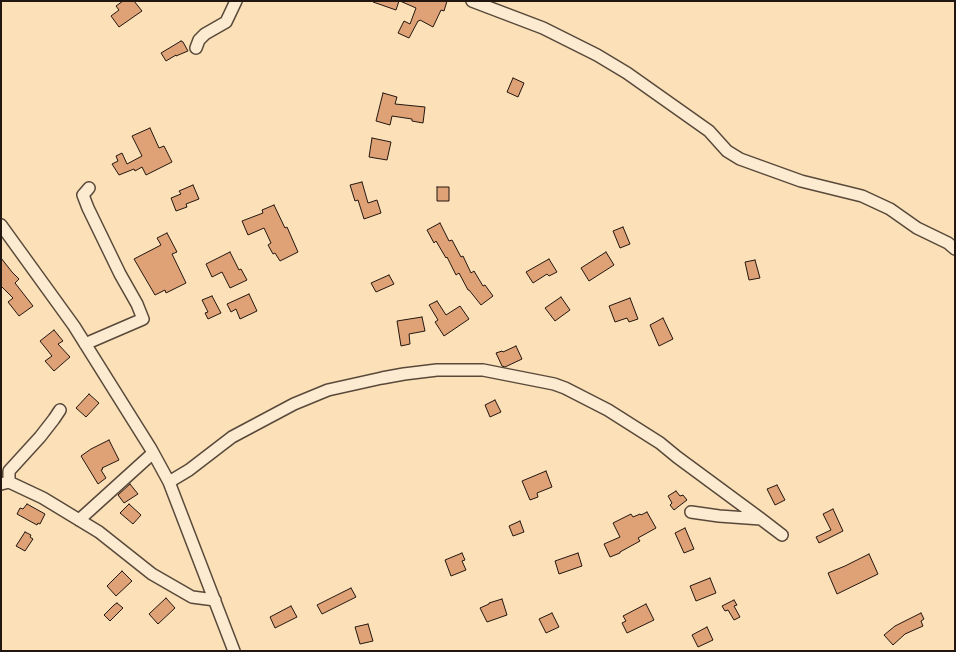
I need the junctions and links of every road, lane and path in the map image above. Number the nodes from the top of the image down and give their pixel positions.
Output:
1 (236, 1) edge
2 (472, 1) edge
3 (196, 48) dead end
4 (89, 188) dead end
5 (1, 225) edge
6 (955, 248) edge
7 (85, 344) junction
8 (60, 410) dead end
9 (153, 453) junction
10 (5, 475) edge
11 (169, 482) junction
12 (691, 512) dead end
13 (761, 519) junction
14 (79, 520) junction
15 (782, 535) dead end
16 (215, 600) junction
17 (234, 651) edge

1 - 3 street
2 - 6 street
4 - 7 street
5 - 7 street
7 - 9 street
8 - 10 street
9 - 11 street
9 - 14 street
10 - 14 street
11 - 13 street
11 - 16 street
12 - 13 street
13 - 15 street
14 - 16 street
16 - 17 street

